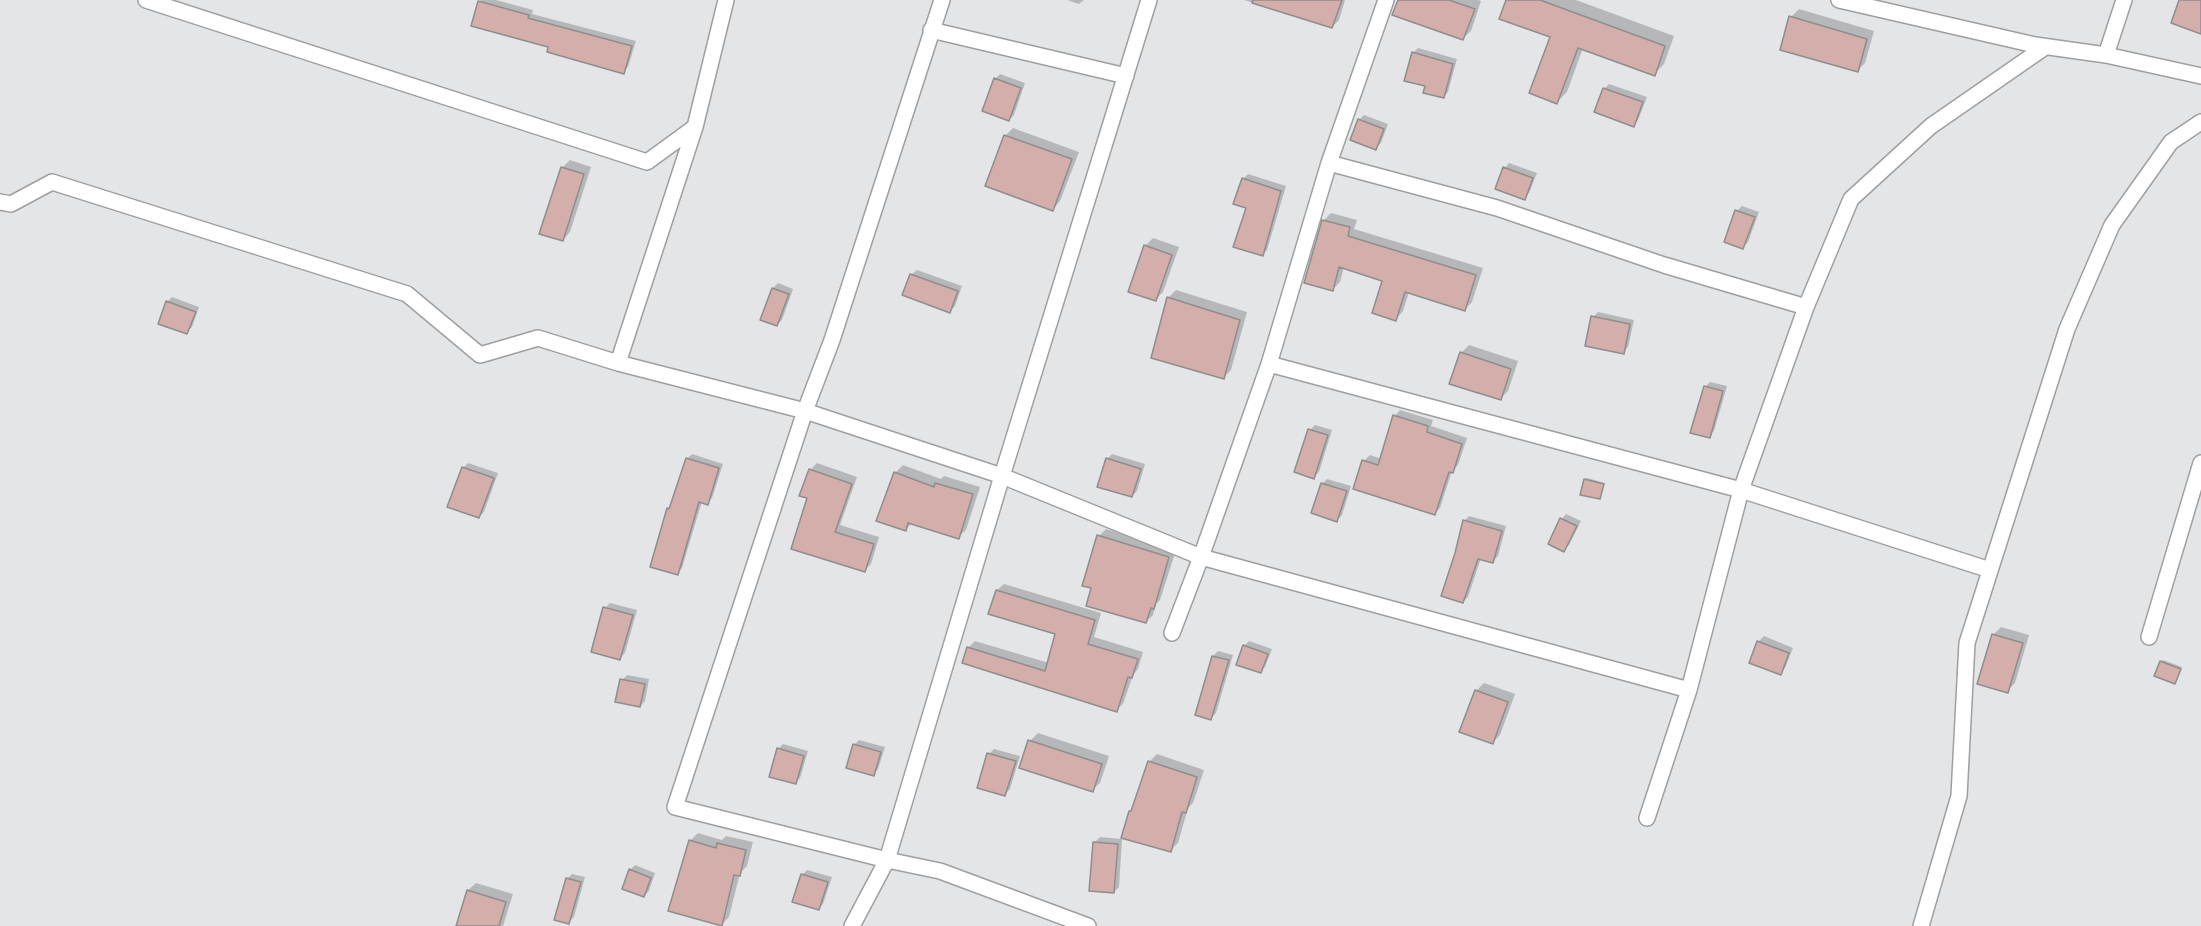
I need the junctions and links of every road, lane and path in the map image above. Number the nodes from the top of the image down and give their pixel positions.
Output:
1 (146, 0) edge
2 (726, 0) edge
3 (942, 0) edge
4 (1149, 0) edge
5 (1386, 0) edge
6 (1839, 0) edge
7 (2124, 0) edge
8 (931, 30) junction
9 (2045, 47) junction
10 (2106, 55) junction
11 (1126, 76) junction
12 (2201, 76) edge
13 (2201, 122) edge
14 (695, 127) junction
15 (1329, 163) junction
16 (0, 202) edge
17 (1806, 307) junction
18 (618, 363) junction
19 (1269, 364) junction
20 (805, 411) junction
21 (2201, 463) edge
22 (1002, 476) junction
23 (1741, 489) junction
24 (1201, 557) junction
25 (1990, 570) junction
26 (1172, 633) dead end
27 (2149, 637) dead end
28 (1689, 690) junction
29 (1647, 818) dead end
30 (887, 860) junction
31 (852, 926) edge
32 (1088, 926) edge
33 (1921, 926) edge

1 - 14 street
2 - 14 street
3 - 8 street
4 - 11 street
5 - 15 street
6 - 9 street
7 - 10 street
8 - 11 street
8 - 20 street
9 - 10 street
9 - 17 street
10 - 12 street
11 - 22 street
13 - 25 street
14 - 18 street
15 - 17 street
15 - 19 street
16 - 18 street
17 - 23 street
18 - 20 street
19 - 23 street
19 - 24 street
20 - 22 street
20 - 30 street
21 - 27 street
22 - 24 street
22 - 30 street
23 - 25 street
23 - 28 street
24 - 26 street
24 - 28 street
25 - 33 street
28 - 29 street
30 - 31 street
30 - 32 street

